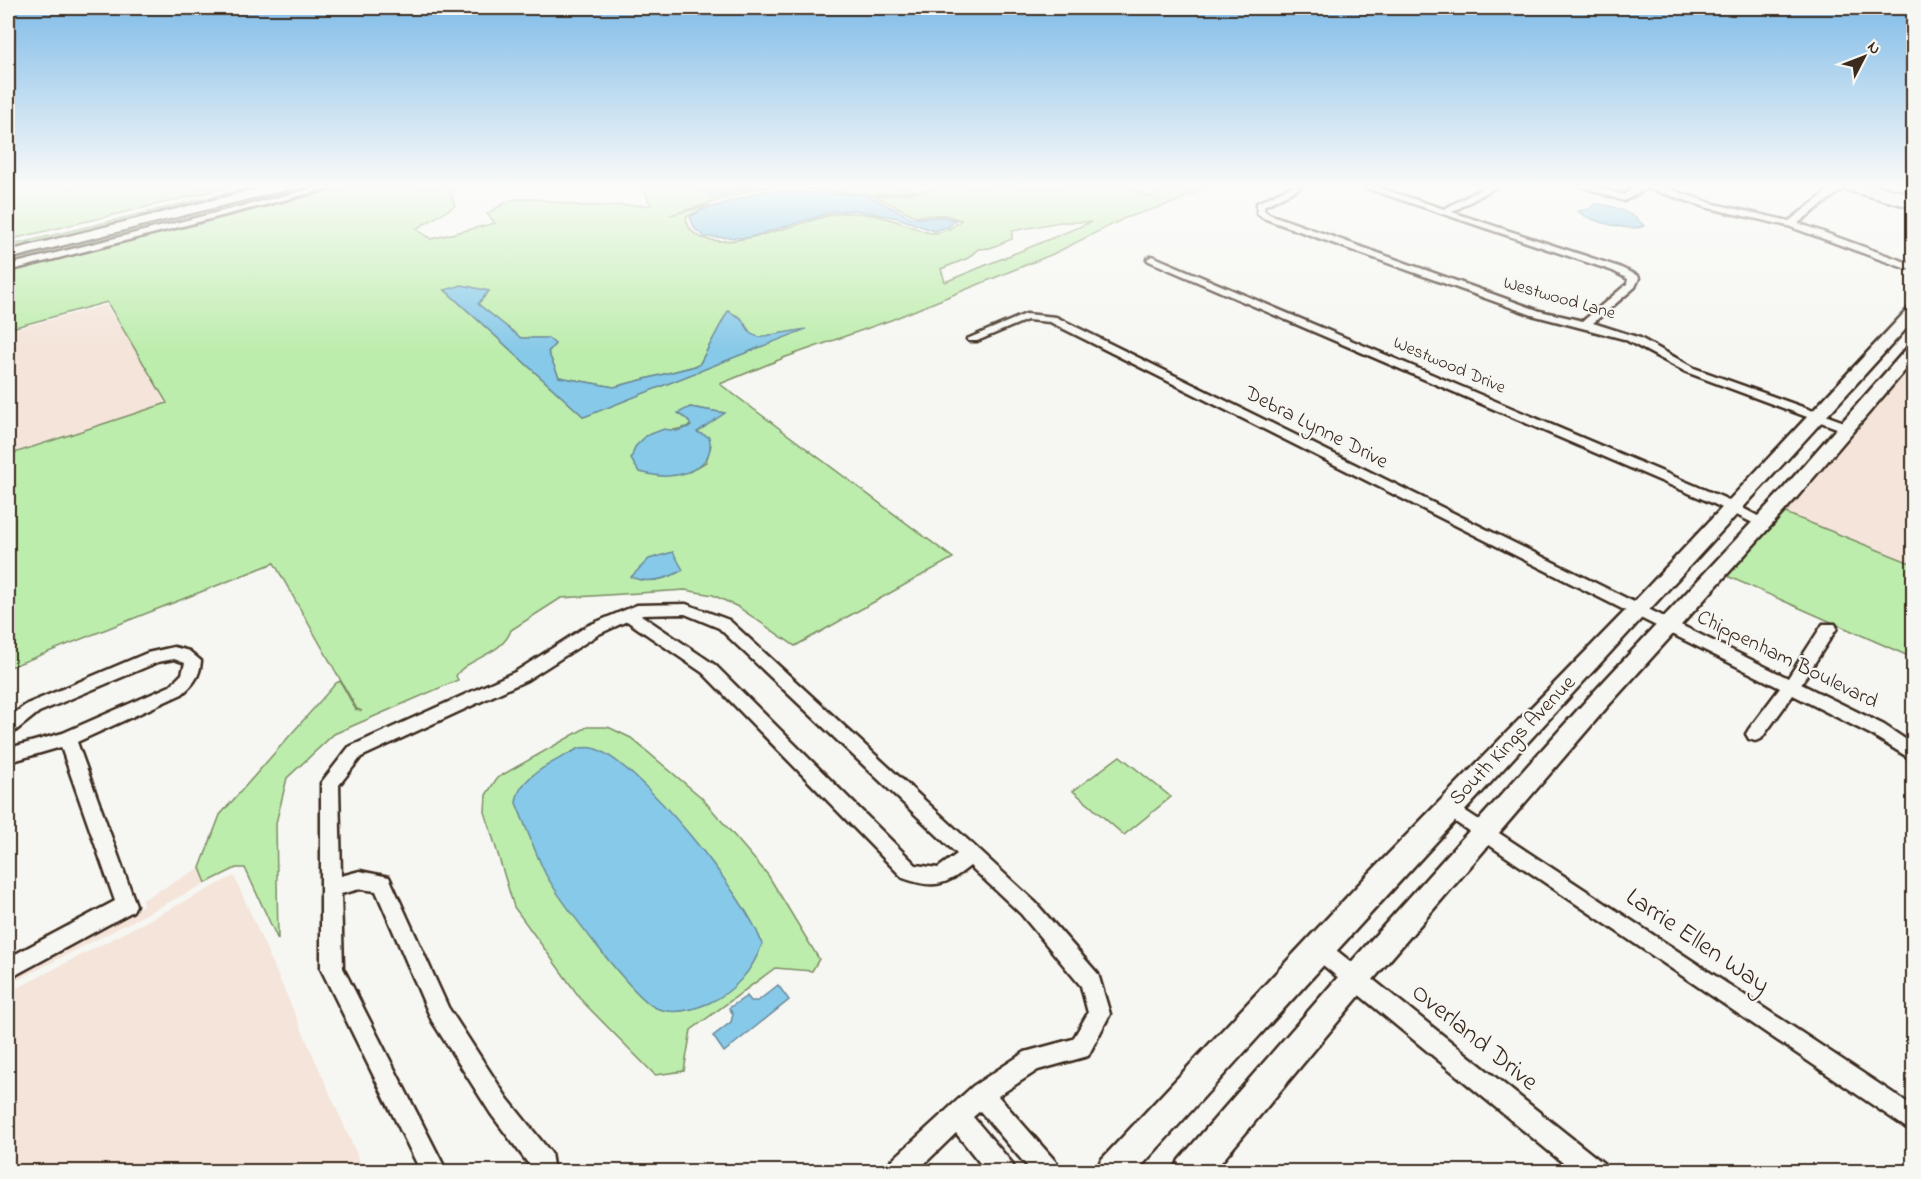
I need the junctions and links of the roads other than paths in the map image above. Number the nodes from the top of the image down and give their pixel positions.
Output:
1 (64, 241) edge
2 (115, 241) edge
3 (1336, 241) edge
4 (1530, 241) edge
5 (1840, 241) edge
6 (8, 255) edge
7 (1152, 259) dead end
8 (1910, 265) edge
9 (8, 268) edge
10 (1914, 311) edge
11 (1587, 323) junction
12 (973, 339) dead end
13 (1914, 350) edge
14 (1817, 416) junction
15 (1846, 427) junction
16 (1731, 509) junction
17 (1762, 522) junction
18 (1638, 611) junction
19 (628, 614) junction
20 (1668, 626) junction
21 (1829, 628) dead end
22 (1790, 687) junction
23 (8, 727) edge
24 (1755, 734) dead end
25 (67, 739) junction
26 (8, 753) edge
27 (1914, 754) edge
28 (1449, 808) junction
29 (1485, 831) junction
30 (970, 854) junction
31 (330, 888) junction
32 (1318, 949) junction
33 (8, 969) edge
34 (1355, 979) junction
35 (981, 1094) junction
36 (957, 1116) junction
37 (1914, 1121) edge
38 (435, 1172) edge
39 (542, 1172) edge
40 (898, 1172) edge
41 (1004, 1172) edge
42 (1048, 1172) edge
43 (1113, 1172) edge
44 (1191, 1172) edge
45 (1594, 1172) edge

1 - 6 main road
2 - 9 street
3 - 11 street, Westwood Lane
4 - 11 street
5 - 8 street
7 - 16 street, Westwood Drive
10 - 14 main road, South Kings Avenue
11 - 14 street, Westwood Lane
12 - 18 street, Debra Lynne Drive
13 - 15 main road, South Kings Avenue
14 - 15 street, Westwood Lane
14 - 16 main road, South Kings Avenue
15 - 17 main road, South Kings Avenue
16 - 17 street, Westwood Drive
16 - 18 main road, South Kings Avenue
17 - 20 main road, South Kings Avenue
18 - 20 street, Chippenham Boulevard
18 - 28 main road, South Kings Avenue
19 - 30 street
19 - 30 street
19 - 31 street
20 - 22 street, Chippenham Boulevard
20 - 29 main road, South Kings Avenue
21 - 22 street
22 - 24 street
22 - 27 street, Chippenham Boulevard
23 - 25 street
25 - 26 street
25 - 33 street
28 - 29 street, Larrie Ellen Way
28 - 32 main road, South Kings Avenue
29 - 34 main road, South Kings Avenue
29 - 37 street, Larrie Ellen Way
30 - 35 street
31 - 38 street
31 - 39 street
32 - 34 street, Overland Drive
32 - 43 main road, South Kings Avenue
34 - 44 main road, South Kings Avenue
34 - 45 street, Overland Drive
35 - 36 street
35 - 42 street
36 - 40 street
36 - 41 street

